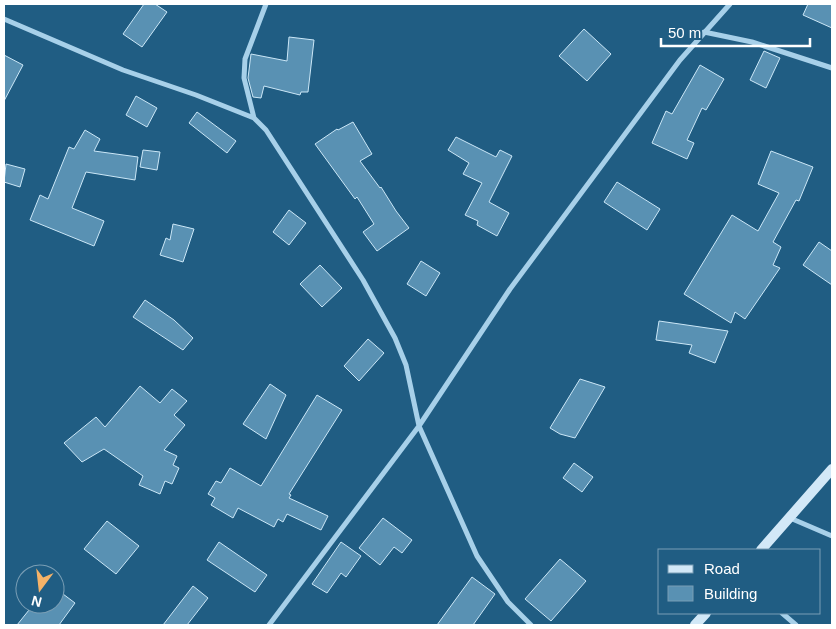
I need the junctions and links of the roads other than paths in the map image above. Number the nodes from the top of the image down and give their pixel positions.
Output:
1 (266, 4) edge
2 (730, 4) edge
3 (4, 19) edge
4 (704, 32) junction
5 (832, 68) edge
6 (254, 118) junction
7 (419, 426) junction
8 (832, 469) edge
9 (790, 518) junction
10 (832, 536) edge
11 (762, 549) edge
12 (705, 614) edge
13 (783, 614) edge
14 (269, 625) edge
15 (531, 625) edge
16 (695, 625) edge
17 (796, 625) edge

1 - 6 street
2 - 4 street
3 - 6 street
4 - 5 street
4 - 7 street
6 - 7 street
7 - 14 street
7 - 15 street
8 - 9 main road
9 - 10 street
9 - 11 main road
12 - 16 main road
13 - 17 street

